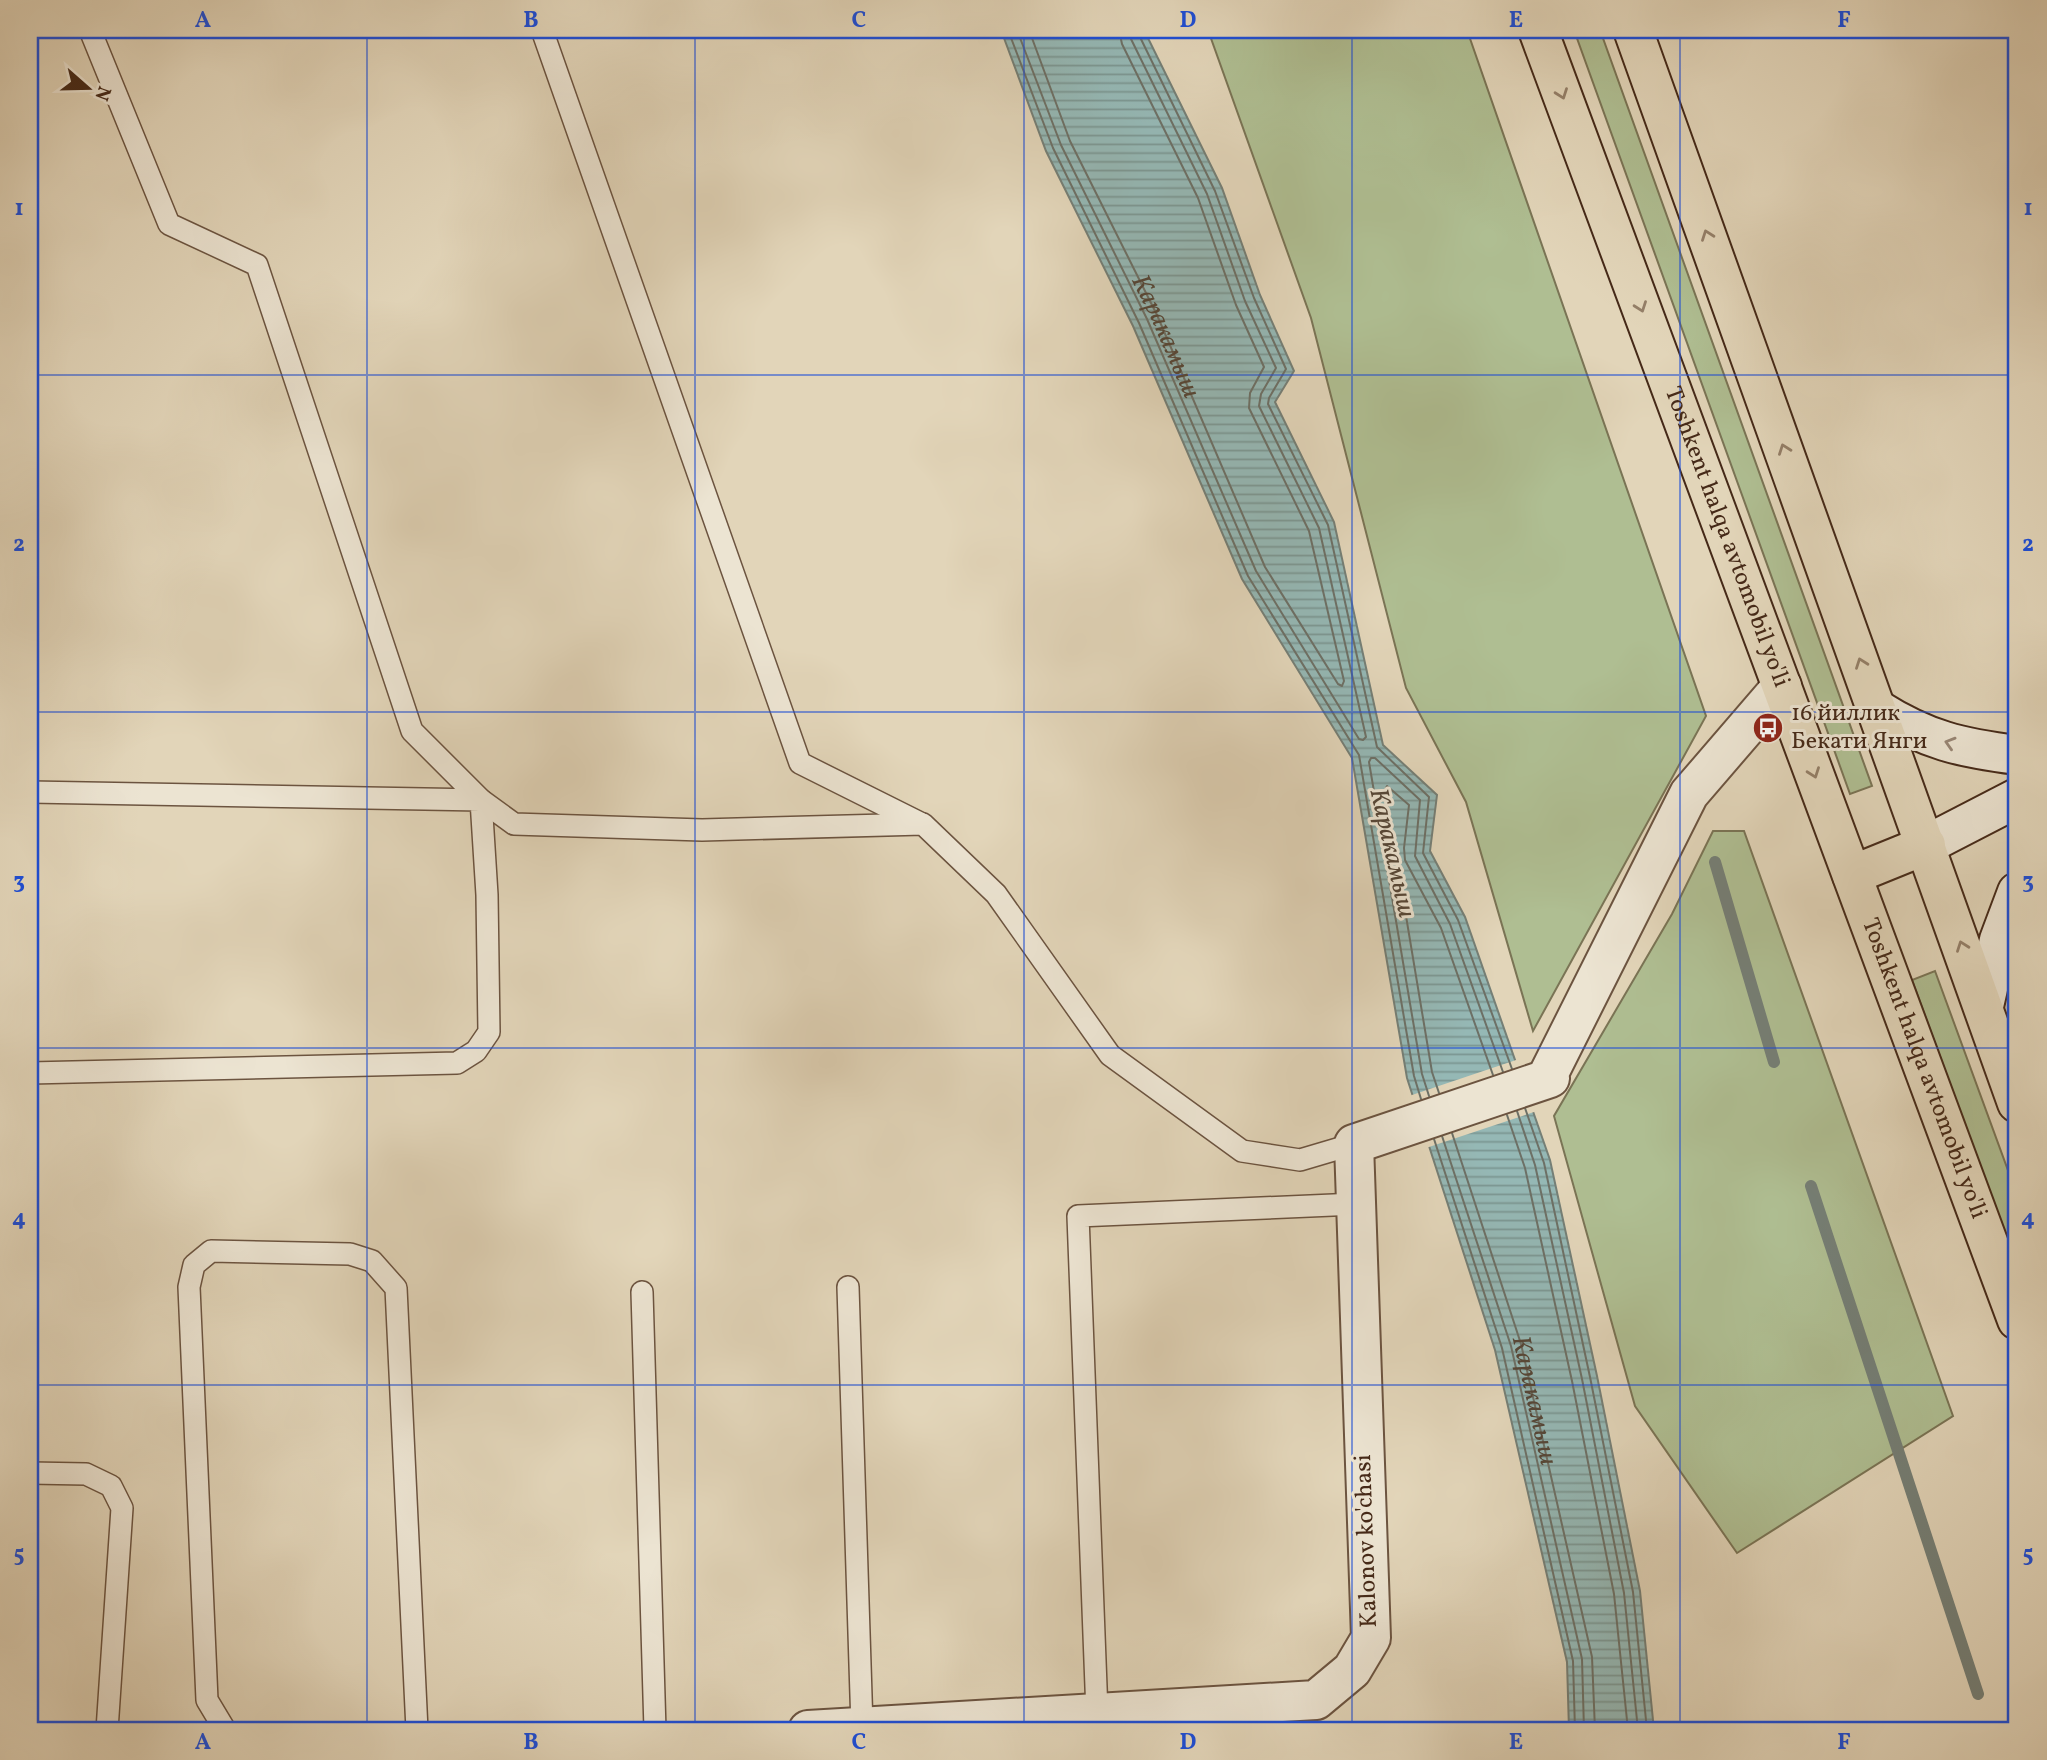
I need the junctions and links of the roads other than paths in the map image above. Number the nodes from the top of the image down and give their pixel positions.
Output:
1 (90, 30) edge
2 (542, 30) edge
3 (1538, 30) edge
4 (1633, 30) edge
5 (1782, 685) junction
6 (1877, 709) junction
7 (2017, 755) edge
8 (30, 792) edge
9 (2017, 798) edge
10 (481, 800) junction
11 (923, 824) junction
12 (1926, 845) junction
13 (1852, 876) junction
14 (2017, 892) edge
15 (1984, 1006) junction
16 (30, 1073) edge
17 (2017, 1103) edge
18 (1364, 1141) junction
19 (1356, 1204) junction
20 (848, 1287) dead end
21 (642, 1292) dead end
22 (2017, 1320) edge
23 (30, 1473) edge
24 (1097, 1713) junction
25 (1260, 1717) edge
26 (862, 1727) junction
27 (107, 1730) edge
28 (225, 1730) edge
29 (417, 1730) edge
30 (655, 1730) edge
31 (808, 1730) edge

1 - 10 lane
2 - 11 lane
3 -> 5 highway, Toshkent halqa avtomobil yo'li
6 -> 4 highway
5 -> 13 highway, Toshkent halqa avtomobil yo'li
5 - 18 street
7 -> 6 street
6 - 12 highway
8 - 10 lane
9 - 12 street
10 - 11 lane
10 - 16 lane
11 - 18 lane
12 - 13 highway
15 -> 12 highway
13 - 22 highway, Toshkent halqa avtomobil yo'li
14 - 15 street
15 - 17 highway
18 - 19 street, Kalonov ko'chasi
19 - 24 lane
19 - 25 street, Kalonov ko'chasi
20 - 26 lane
21 - 30 lane
23 - 27 lane
24 - 25 street, Kalonov ko'chasi
24 - 26 street, Kalonov ko'chasi
26 - 31 street, Kalonov ko'chasi
28 - 29 lane

